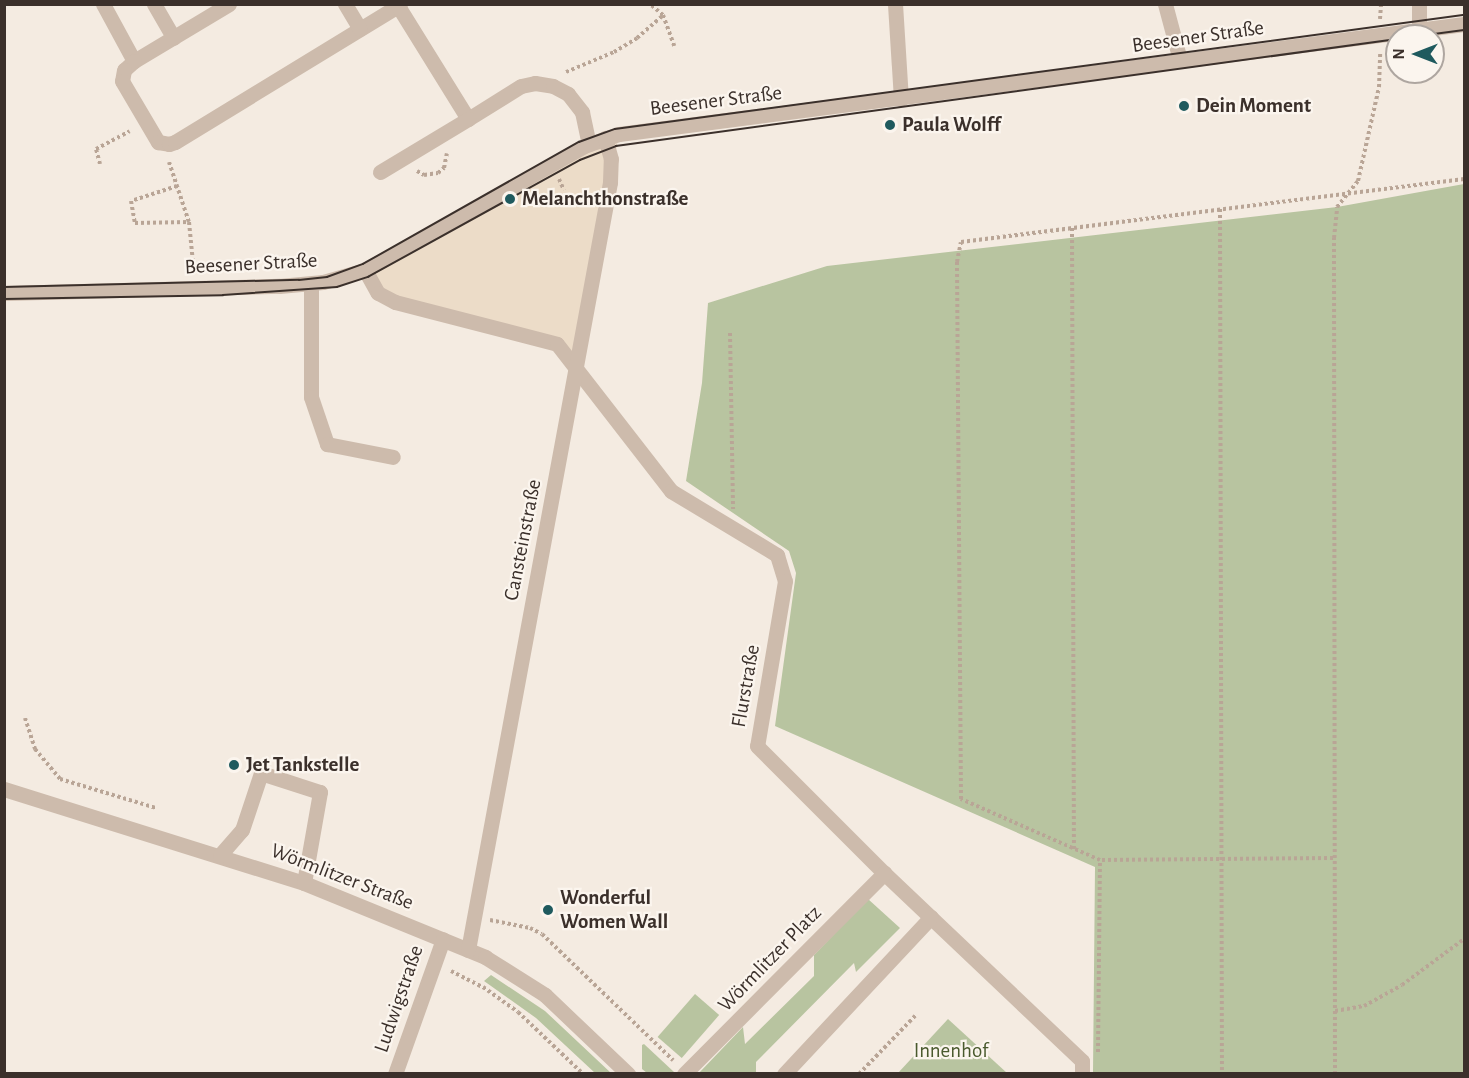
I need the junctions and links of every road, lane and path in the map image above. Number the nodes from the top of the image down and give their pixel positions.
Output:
1 (103, 4) edge
2 (154, 4) edge
3 (230, 4) edge
4 (345, 4) edge
5 (650, 4) edge
6 (895, 4) edge
7 (1165, 4) edge
8 (1381, 4) edge
9 (1419, 4) edge
10 (399, 5) edge
11 (663, 15) junction
12 (1419, 24) edge
13 (1464, 24) edge
14 (1445, 27) edge
15 (360, 29) junction
16 (1385, 34) edge
17 (1379, 35) junction
18 (174, 38) junction
19 (674, 46) dead end
20 (1179, 60) junction
21 (134, 61) junction
22 (553, 86) junction
23 (902, 99) junction
24 (468, 119) junction
25 (146, 122) junction
26 (605, 138) junction
27 (164, 144) junction
28 (589, 144) junction
29 (100, 164) dead end
30 (380, 171) dead end
31 (558, 178) dead end
32 (1464, 179) edge
33 (177, 186) junction
34 (564, 190) dead end
35 (1347, 196) junction
36 (1220, 209) junction
37 (189, 222) junction
38 (1072, 228) junction
39 (193, 263) dead end
40 (365, 270) junction
41 (311, 284) junction
42 (4, 293) edge
43 (730, 333) dead end
44 (576, 371) junction
45 (393, 457) dead end
46 (735, 530) junction
47 (25, 718) dead end
48 (4, 789) edge
49 (156, 808) dead end
50 (1074, 849) junction
51 (220, 855) junction
52 (1333, 858) junction
53 (1100, 860) junction
54 (1222, 860) junction
55 (884, 873) junction
56 (304, 883) junction
57 (475, 917) junction
58 (931, 917) junction
59 (443, 939) junction
60 (1464, 939) edge
61 (468, 950) junction
62 (435, 962) junction
63 (1335, 1011) junction
64 (915, 1016) dead end
65 (1098, 1062) dead end
66 (685, 1073) edge
67 (395, 1074) edge
68 (583, 1074) edge
69 (628, 1074) edge
70 (784, 1074) edge
71 (859, 1074) edge
72 (1082, 1074) edge
73 (1222, 1074) edge
74 (1335, 1074) edge

1 - 21 street
2 - 18 street
3 - 18 street
4 - 15 street
5 - 11 path
6 - 23 street
7 - 20 street
8 - 17 path
9 - 12 street
10 - 15 street
10 - 24 street
11 - 19 path
11 - 22 path
13 - 14 street, Beesener Straße
15 - 27 street
16 - 17 street, Beesener Straße
17 - 20 street, Beesener Straße
17 - 35 path
18 - 21 street
20 - 23 street, Beesener Straße
21 - 25 street
22 - 24 street
22 - 28 street
23 - 26 street, Beesener Straße
24 - 30 street
25 - 27 street
25 - 29 path
26 - 28 street, Beesener Straße
26 - 44 street, Cansteinstraße
27 - 33 path
28 - 40 street, Beesener Straße
31 - 34 path
32 - 35 path
33 - 37 path
33 - 37 path
35 - 36 path
35 - 52 path
36 - 38 path
36 - 54 path
37 - 39 path
38 - 50 path
38 - 50 path
40 - 41 street, Beesener Straße
40 - 44 street
41 - 42 street, Beesener Straße
41 - 45 street
43 - 46 path
44 - 46 street, Flurstraße
44 - 57 street, Cansteinstraße
46 - 55 street, Flurstraße
47 - 49 path
48 - 51 street, Wörmlitzer Straße
50 - 53 path
51 - 56 street, Wörmlitzer Straße
51 - 56 street
52 - 54 path
52 - 63 path
53 - 54 path
53 - 65 path
54 - 73 path
55 - 58 street, Flurstraße
55 - 66 street, Wörmlitzer Platz
56 - 59 street, Wörmlitzer Straße
57 - 61 street, Cansteinstraße
57 - 66 path
58 - 70 street
58 - 72 street, Flurstraße
59 - 61 street, Wörmlitzer Straße
59 - 62 street, Ludwigstraße
60 - 63 path
61 - 69 street, Wörmlitzer Straße
62 - 67 street, Ludwigstraße
62 - 68 path
63 - 74 path
64 - 71 path

